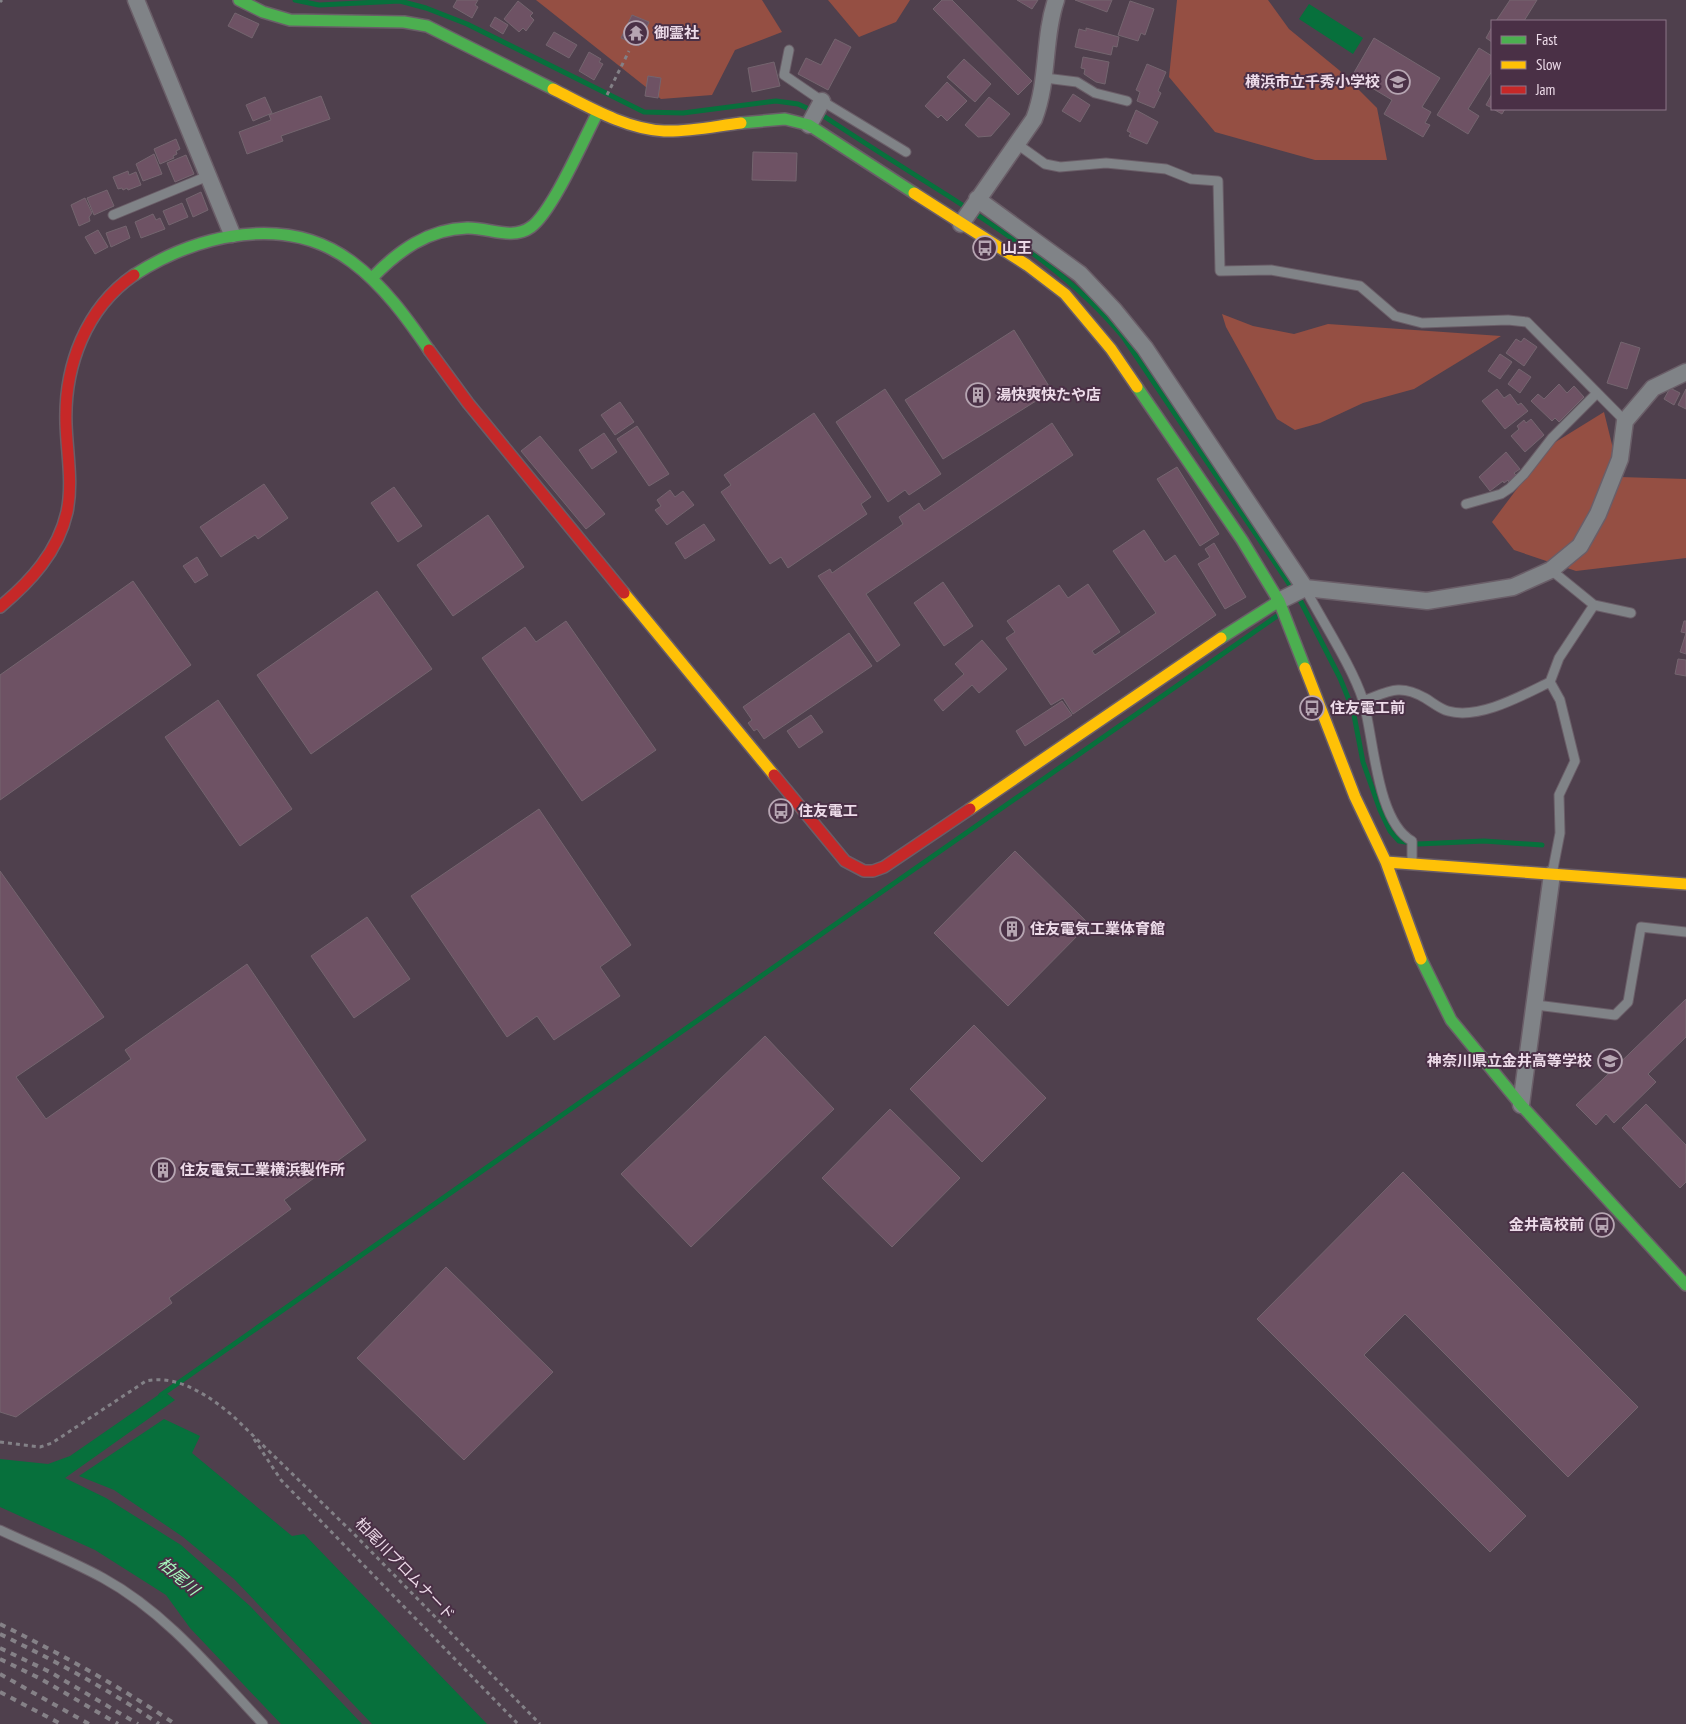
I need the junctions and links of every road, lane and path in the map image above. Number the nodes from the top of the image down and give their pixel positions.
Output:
1 (136, 0) edge
2 (239, 0) edge
3 (1056, 0) edge
4 (790, 50) dead end
5 (629, 51) dead end
6 (1045, 78) junction
7 (605, 100) dead end
8 (822, 101) junction
9 (1127, 101) dead end
10 (598, 112) junction
11 (811, 121) junction
12 (1017, 144) junction
13 (906, 152) dead end
14 (208, 176) junction
15 (977, 199) junction
16 (113, 216) dead end
17 (961, 224) junction
18 (232, 234) junction
19 (372, 278) junction
20 (1686, 372) edge
21 (1597, 393) junction
22 (1625, 421) junction
23 (1466, 504) dead end
24 (1551, 570) junction
25 (1291, 598) junction
26 (1594, 605) junction
27 (0, 607) edge
28 (1631, 613) dead end
29 (1550, 682) junction
30 (1363, 701) junction
31 (1386, 862) junction
32 (1412, 864) junction
33 (1552, 874) junction
34 (1686, 884) edge
35 (1686, 932) edge
36 (1536, 1005) junction
37 (1522, 1105) junction
38 (1686, 1285) edge
39 (251, 1433) junction
40 (0, 1442) edge
41 (0, 1530) edge
42 (263, 1724) edge
43 (518, 1724) edge
44 (540, 1724) edge

1 - 14 street
2 - 10 street
3 - 6 street
4 - 8 lane
5 - 7 path
6 - 9 lane
6 - 12 street
8 - 11 street
8 - 13 lane
10 - 11 street
10 - 19 street
11 - 17 street
12 - 15 street
12 - 21 lane
14 - 16 lane
14 - 18 street
15 - 17 street
15 - 25 street
17 - 25 street
18 - 19 street
18 - 27 street
19 - 25 street
20 - 22 street
21 - 22 lane
21 - 23 lane
22 - 24 street
24 - 25 street
24 - 26 lane
25 - 30 lane
25 - 31 street
26 - 28 lane
26 - 29 lane
29 - 30 lane
29 - 33 lane
30 - 32 lane
31 - 32 street
31 - 37 street
32 - 33 street
33 - 34 street
33 - 36 street
35 - 36 lane
36 - 37 street
37 - 38 street
39 - 40 path, 柏尾川プロムナード
39 - 43 path, 柏尾川プロムナード
39 - 44 path, 柏尾川プロムナード
41 - 42 lane

